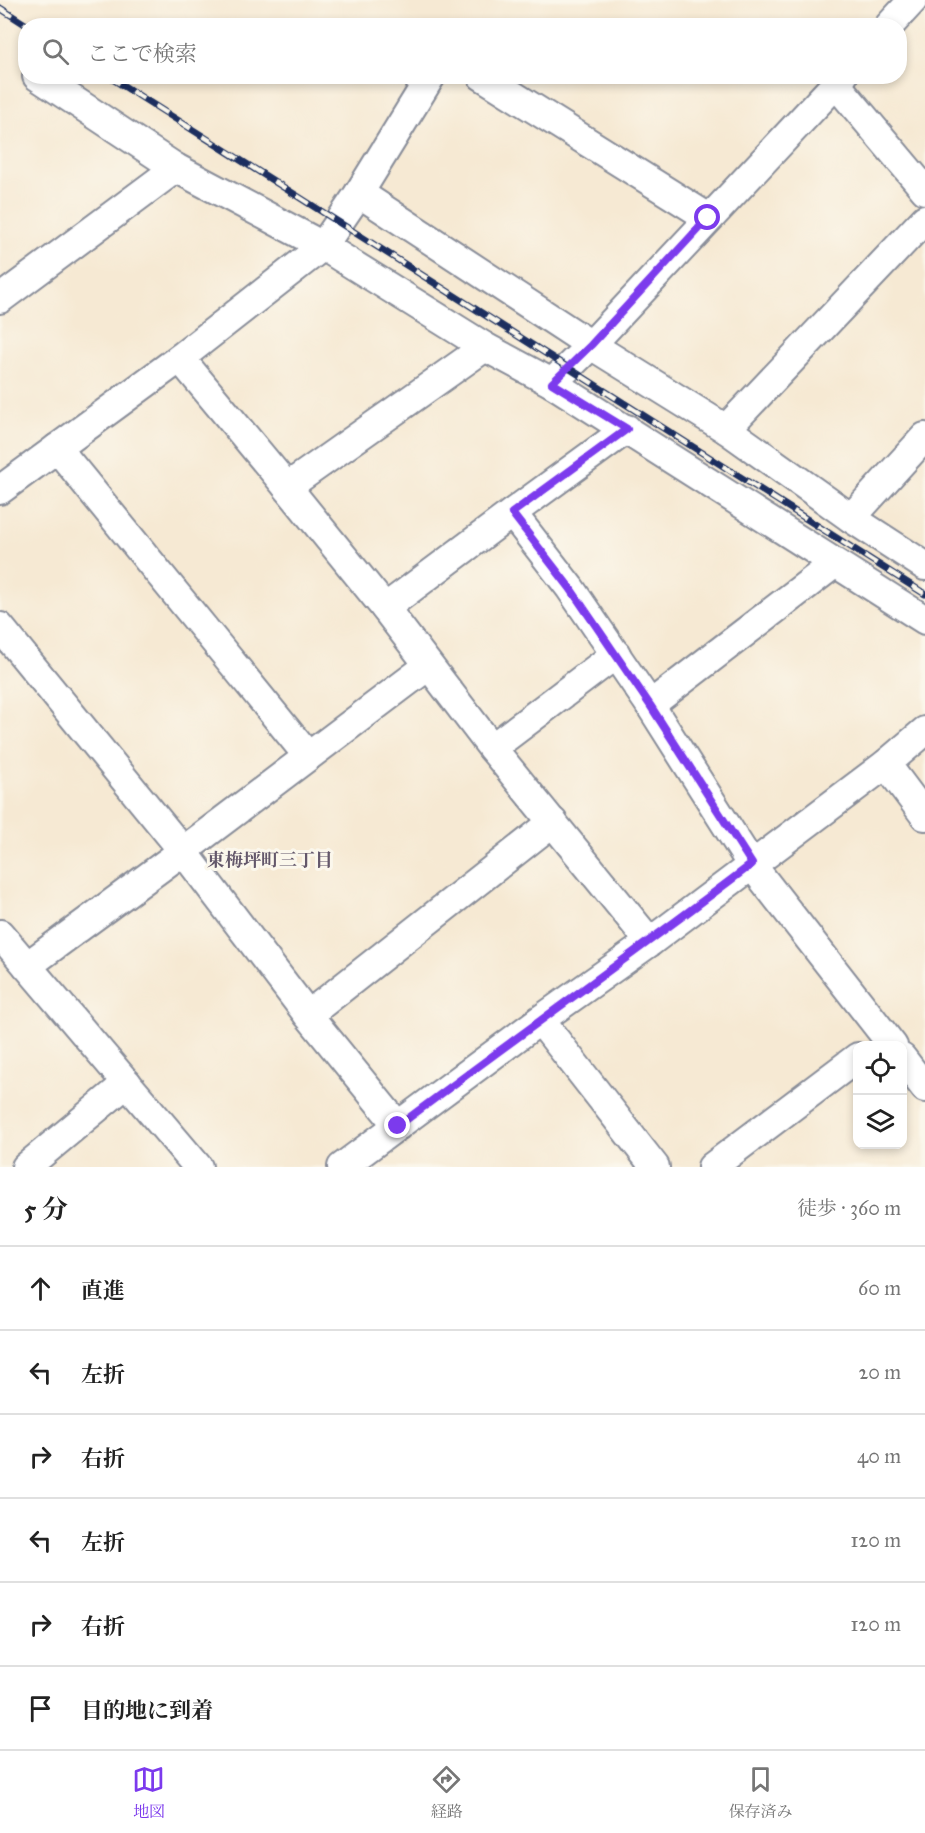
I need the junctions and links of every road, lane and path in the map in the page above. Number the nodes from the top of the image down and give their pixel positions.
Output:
1 (913, 0) edge
2 (896, 18) edge
3 (48, 84) edge
4 (426, 84) edge
5 (495, 84) edge
6 (836, 84) edge
7 (843, 84) edge
8 (176, 168) junction
9 (925, 190) edge
10 (359, 193) junction
11 (708, 218) junction
12 (925, 219) edge
13 (323, 246) junction
14 (0, 299) edge
15 (591, 345) junction
16 (485, 347) junction
17 (180, 358) junction
18 (552, 383) junction
19 (627, 429) junction
20 (726, 429) junction
21 (925, 437) edge
22 (57, 448) junction
23 (287, 487) junction
24 (0, 490) edge
25 (512, 513) junction
26 (851, 518) junction
27 (834, 564) junction
28 (925, 566) edge
29 (385, 608) junction
30 (925, 620) edge
31 (0, 627) edge
32 (616, 654) junction
33 (428, 666) junction
34 (650, 705) junction
35 (925, 731) edge
36 (492, 748) junction
37 (308, 756) junction
38 (886, 764) junction
39 (925, 816) edge
40 (553, 822) junction
41 (183, 851) junction
42 (752, 864) junction
43 (0, 934) edge
44 (650, 942) junction
45 (27, 966) junction
46 (308, 1015) junction
47 (540, 1020) junction
48 (883, 1041) edge
49 (853, 1061) edge
50 (907, 1063) edge
51 (127, 1083) junction
52 (925, 1088) edge
53 (398, 1126) junction
54 (26, 1167) edge
55 (198, 1167) edge
56 (342, 1167) edge
57 (655, 1167) edge
58 (712, 1167) edge

1 - 2 street
3 - 8 street
4 - 10 street
5 - 11 street
6 - 11 street
7 - 9 street
8 - 13 street
8 - 14 street
10 - 13 street
10 - 15 street
11 - 15 street
12 - 20 street
13 - 16 street
13 - 17 street
15 - 18 street
15 - 20 street
16 - 18 street
16 - 23 street
17 - 22 street
17 - 23 street
18 - 19 street
19 - 25 street
19 - 27 street
20 - 26 street
21 - 26 street
22 - 24 street
22 - 37 street
23 - 29 street
25 - 29 street
25 - 32 street
26 - 28 street
27 - 30 street
27 - 34 street
29 - 33 street
31 - 41 street
32 - 34 street
32 - 36 street
33 - 36 street
33 - 37 street
34 - 42 street
35 - 38 street
36 - 40 street
37 - 41 street
38 - 39 street
38 - 42 street
40 - 44 street
40 - 46 street
41 - 45 street
41 - 46 street
42 - 44 street
42 - 48 street
43 - 45 street
44 - 47 street
45 - 51 street
46 - 53 street
47 - 53 street
47 - 57 street
49 - 58 street
50 - 52 street
51 - 54 street
51 - 55 street
53 - 56 street

